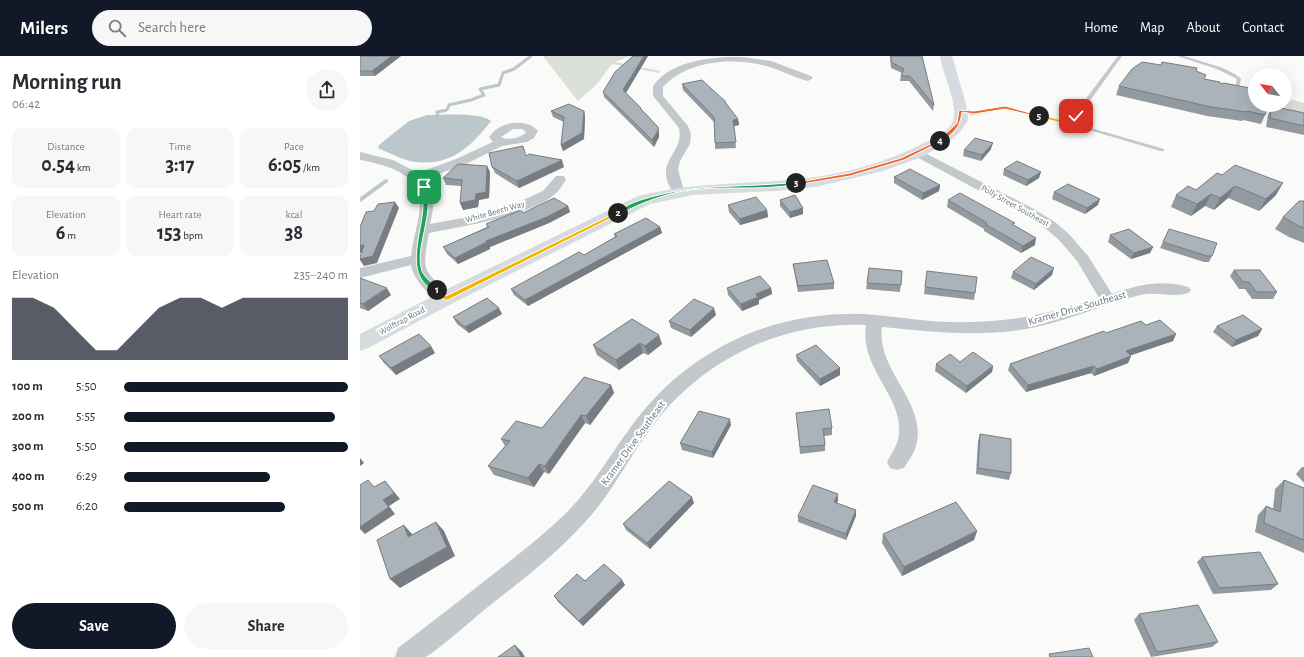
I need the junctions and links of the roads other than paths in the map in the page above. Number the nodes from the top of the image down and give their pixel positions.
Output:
1 (946, 56) edge
2 (1120, 56) edge
3 (1179, 56) edge
4 (808, 78) dead end
5 (1237, 88) edge
6 (960, 111) junction
7 (1082, 127) junction
8 (503, 142) dead end
9 (1162, 150) dead end
10 (917, 153) junction
11 (360, 156) edge
12 (416, 178) junction
13 (560, 179) dead end
14 (678, 191) junction
15 (423, 230) junction
16 (418, 259) junction
17 (360, 274) edge
18 (1183, 290) dead end
19 (446, 298) junction
20 (1108, 300) junction
21 (875, 320) junction
22 (360, 343) edge
23 (896, 462) dead end
24 (407, 657) edge

1 - 6 street
2 - 7 lane
3 - 5 lane
4 - 14 street
6 - 7 lane
6 - 10 street, Wolftrap Road
7 - 9 lane
8 - 12 street
10 - 14 street, Wolftrap Road
10 - 20 street, Polly Street Southeast
11 - 12 street
12 - 15 street
13 - 15 street, White Beech Way
14 - 19 street, Wolftrap Road
15 - 16 street
16 - 17 street
16 - 19 street
18 - 20 street, Kramer Drive Southeast
19 - 22 street, Wolftrap Road
20 - 21 street, Kramer Drive Southeast
21 - 23 street
21 - 24 street, Kramer Drive Southeast

